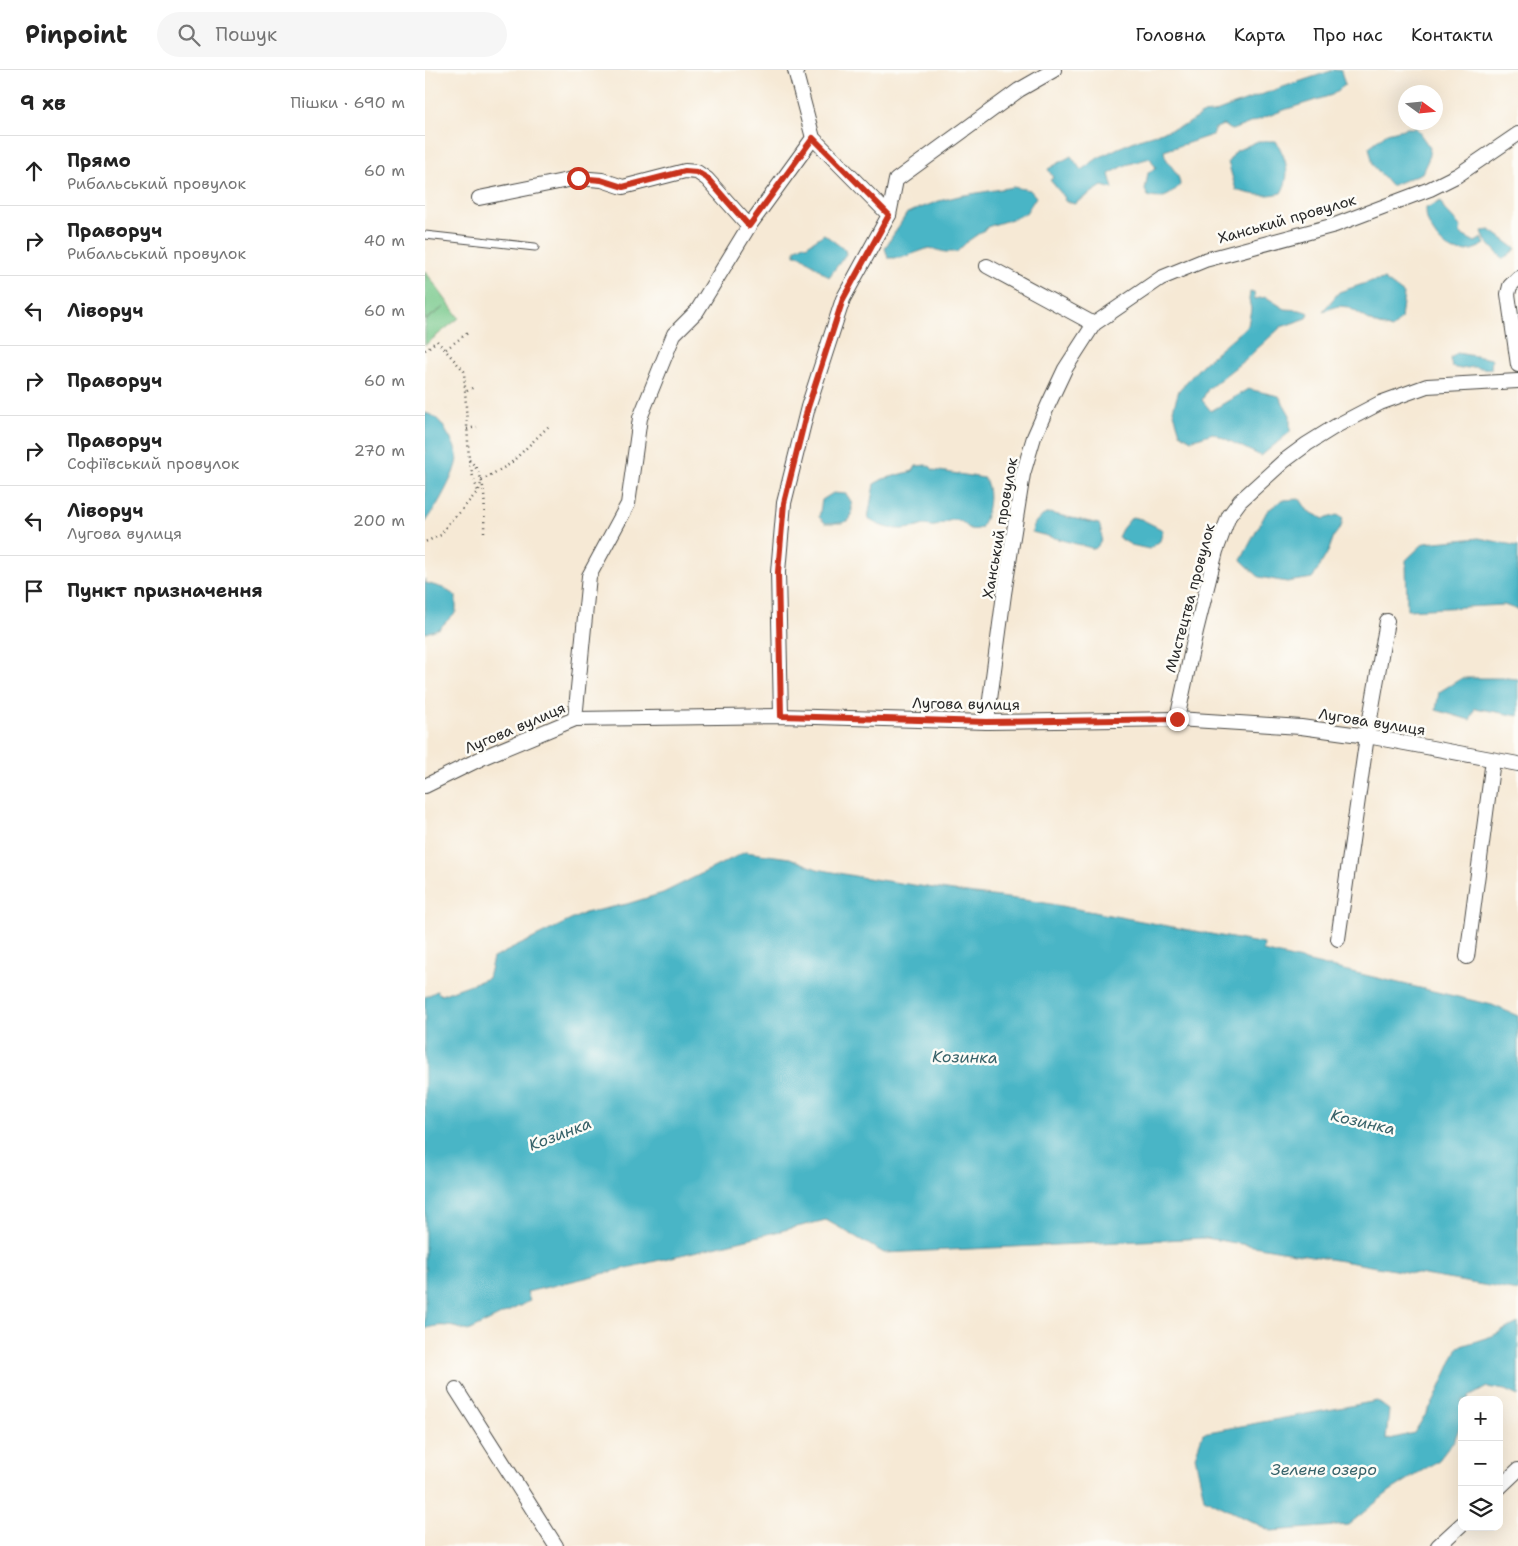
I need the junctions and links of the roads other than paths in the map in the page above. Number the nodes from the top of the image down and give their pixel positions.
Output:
1 (795, 70) edge
2 (1054, 70) edge
3 (1518, 134) edge
4 (813, 138) junction
5 (479, 198) dead end
6 (889, 215) junction
7 (749, 226) junction
8 (425, 235) edge
9 (535, 247) dead end
10 (987, 266) dead end
11 (1518, 278) edge
12 (1094, 324) junction
13 (1518, 365) edge
14 (1518, 381) edge
15 (1387, 621) dead end
16 (781, 716) junction
17 (575, 719) junction
18 (1177, 719) junction
19 (987, 722) junction
20 (1367, 736) junction
21 (1493, 760) junction
22 (1518, 764) edge
23 (425, 786) edge
24 (1338, 940) dead end
25 (1467, 957) dead end
26 (456, 1388) dead end
27 (1518, 1470) edge
28 (1501, 1486) edge
29 (1458, 1528) edge
30 (556, 1546) edge
31 (1438, 1546) edge

1 - 4 street
2 - 6 street
3 - 12 street, Ханський провулок
4 - 6 street
4 - 7 street
5 - 7 street
6 - 16 street
7 - 17 street
8 - 9 lane
10 - 12 street
11 - 13 street
12 - 19 street, Ханський провулок
14 - 18 street, Мистецтва провулок
15 - 20 street
16 - 17 street, Лугова вулиця
16 - 19 street, Лугова вулиця
17 - 23 street, Лугова вулиця
18 - 19 street, Лугова вулиця
18 - 20 street, Лугова вулиця
20 - 21 street, Лугова вулиця
20 - 24 street
21 - 22 street, Лугова вулиця
21 - 25 street
26 - 30 street
27 - 28 street
29 - 31 street

